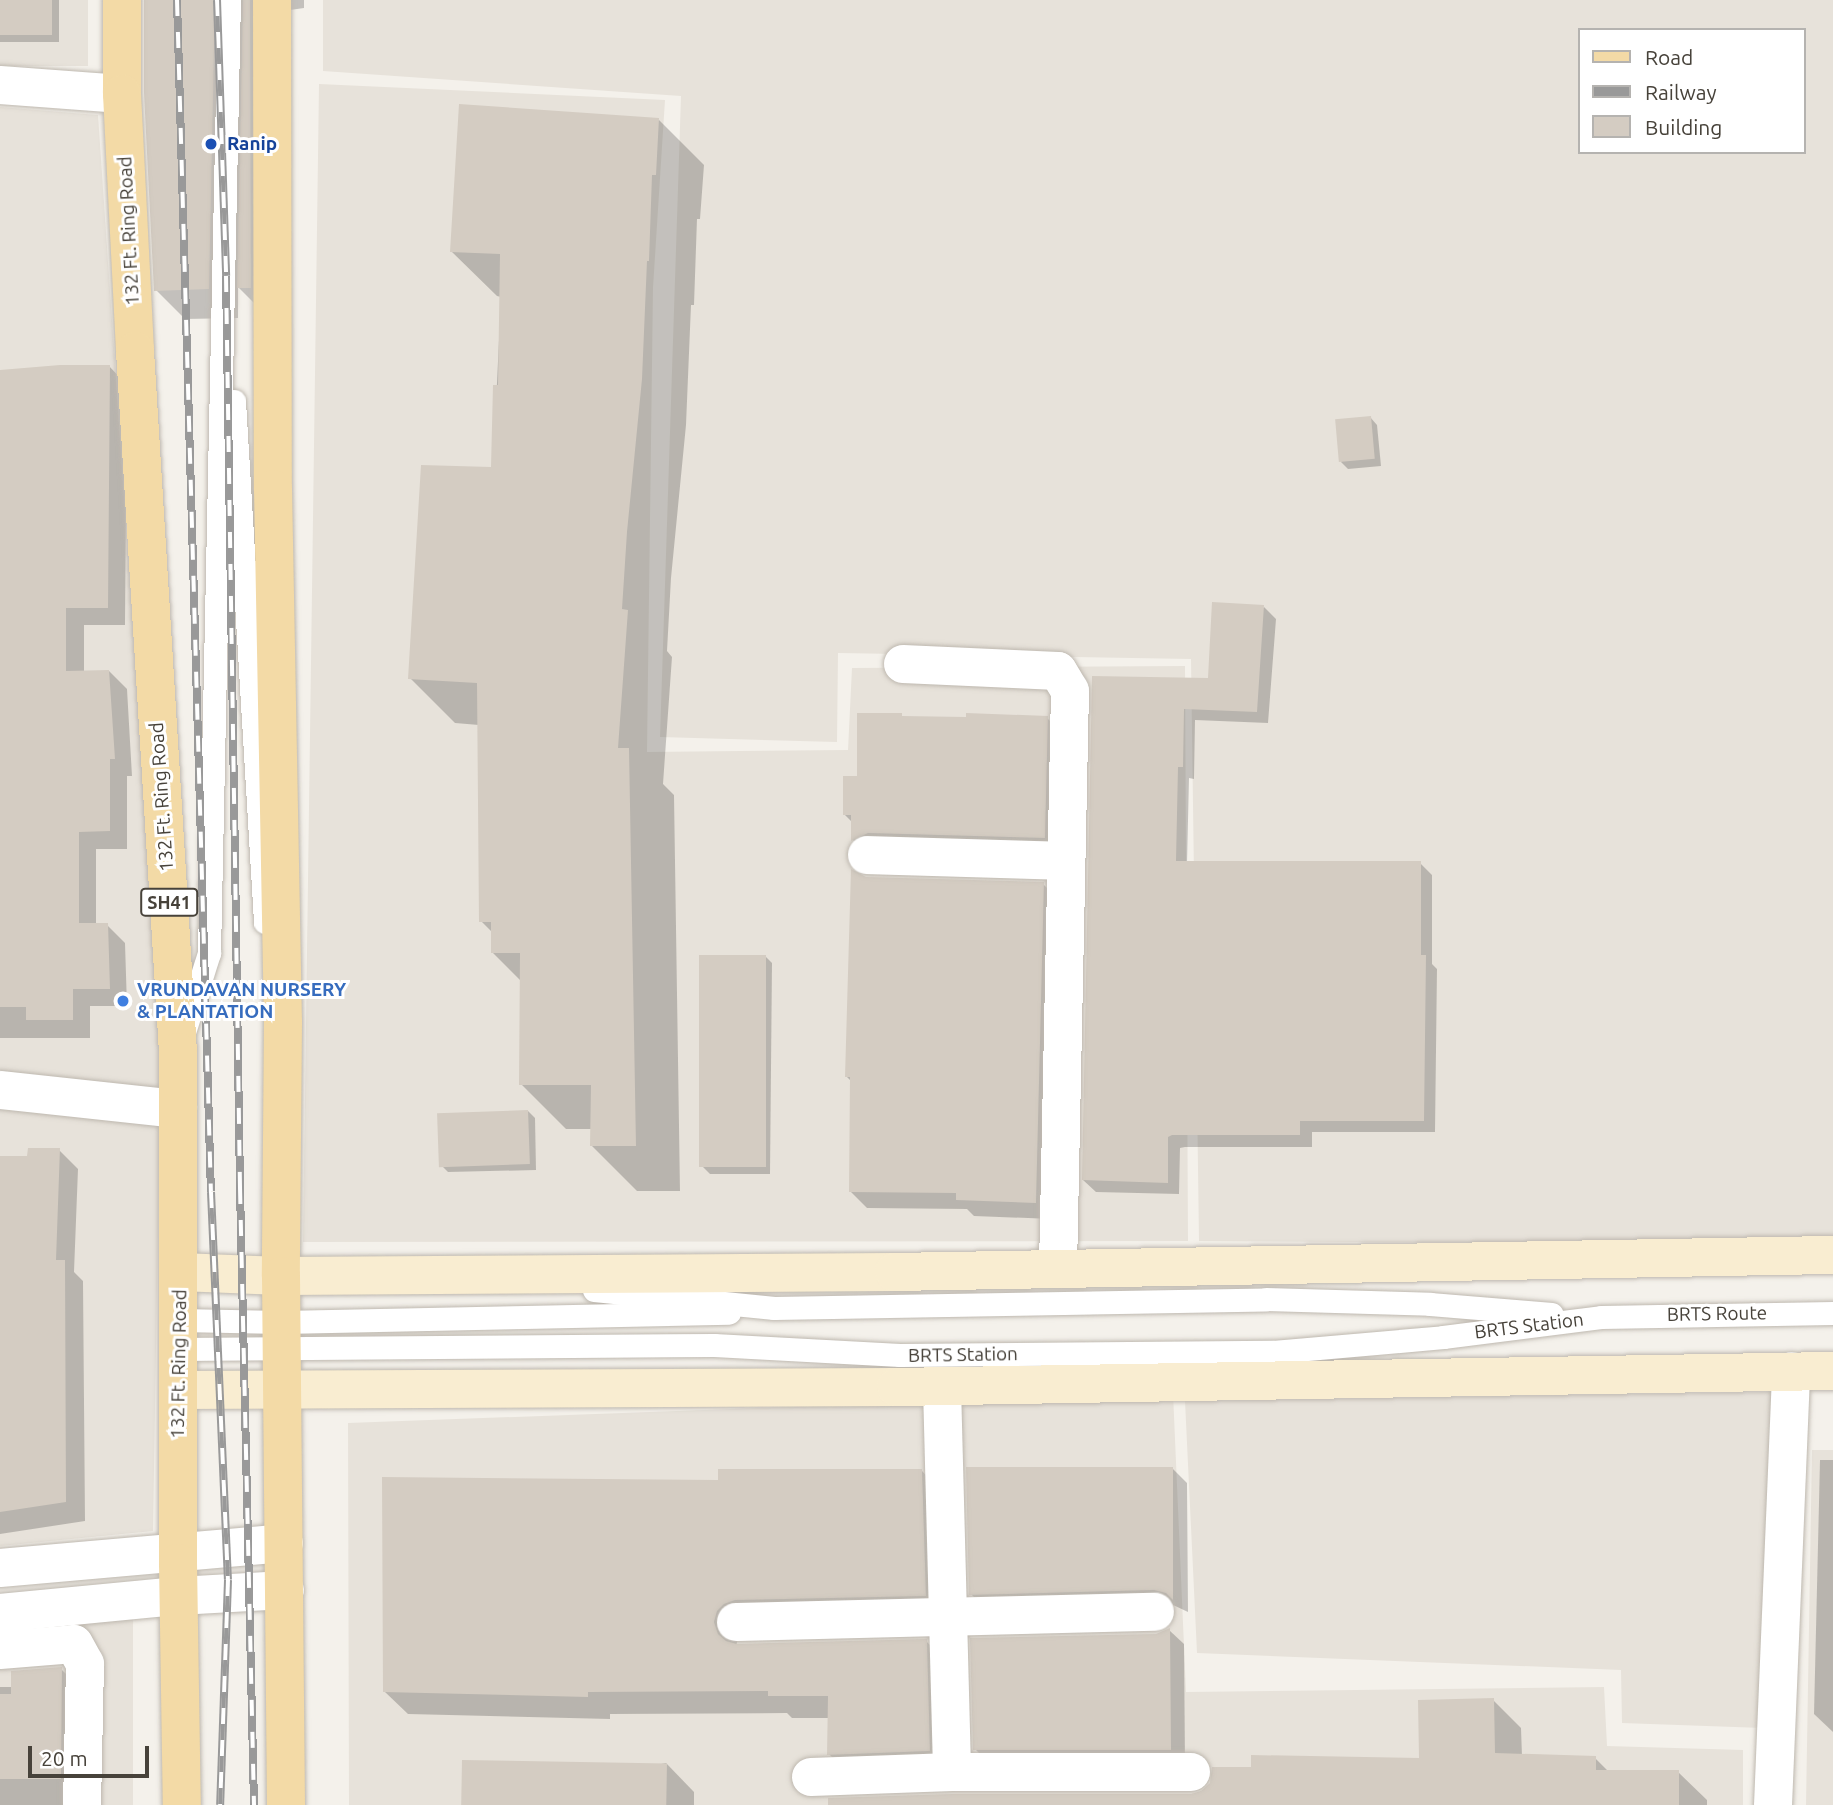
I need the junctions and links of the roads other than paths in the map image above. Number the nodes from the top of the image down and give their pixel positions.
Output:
1 (122, 0) edge
2 (229, 0) edge
3 (272, 0) edge
4 (0, 85) edge
5 (122, 94) junction
6 (226, 237) junction
7 (903, 664) dead end
8 (867, 855) dead end
9 (1066, 861) junction
10 (283, 1022) junction
11 (178, 1052) junction
12 (0, 1090) edge
13 (178, 1109) junction
14 (1833, 1255) edge
15 (1058, 1269) junction
16 (180, 1272) junction
17 (413, 1272) junction
18 (281, 1276) junction
19 (774, 1308) junction
20 (1833, 1313) edge
21 (1601, 1317) junction
22 (179, 1335) junction
23 (282, 1336) junction
24 (1791, 1371) junction
25 (1833, 1371) edge
26 (942, 1387) junction
27 (178, 1391) junction
28 (283, 1391) junction
29 (284, 1543) junction
30 (178, 1550) junction
31 (0, 1568) edge
32 (285, 1590) junction
33 (178, 1596) junction
34 (1155, 1612) dead end
35 (0, 1613) edge
36 (948, 1618) junction
37 (736, 1622) dead end
38 (0, 1650) edge
39 (952, 1772) junction
40 (1191, 1772) dead end
41 (811, 1777) dead end
42 (82, 1805) edge
43 (182, 1805) edge
44 (286, 1805) edge
45 (1773, 1805) edge

1 - 5 main road, 132 Ft. Ring Road / SH41
2 - 6 lane
3 - 10 main road
4 - 5 street
5 - 11 main road, 132 Ft. Ring Road / SH41
6 - 10 lane
6 - 11 lane
7 - 9 street
8 - 9 street
9 - 15 street
10 - 18 main road
11 - 13 main road, 132 Ft. Ring Road / SH41
12 - 13 street
13 - 16 main road, 132 Ft. Ring Road / SH41
14 - 15 main road
15 - 17 main road
16 - 18 main road
16 - 22 main road, 132 Ft. Ring Road / SH41
17 - 18 main road
17 - 19 lane
18 - 23 main road
19 - 21 lane, BRTS Station
19 - 23 lane
20 - 21 lane, BRTS Route
21 - 23 lane, BRTS Station
22 - 23 lane
22 - 27 main road, 132 Ft. Ring Road / SH41
23 - 28 main road
24 - 25 main road
24 - 26 main road
24 - 45 street
26 - 28 main road
26 - 36 street
27 - 28 main road
27 - 30 main road, 132 Ft. Ring Road / SH41
28 - 29 main road
29 - 30 street
29 - 32 main road
30 - 31 street
30 - 33 main road, 132 Ft. Ring Road / SH41
32 - 33 street
32 - 44 main road
33 - 35 street
33 - 43 main road, 132 Ft. Ring Road / SH41
34 - 36 street
36 - 37 street
36 - 39 street
38 - 42 street
39 - 40 street
39 - 41 street

